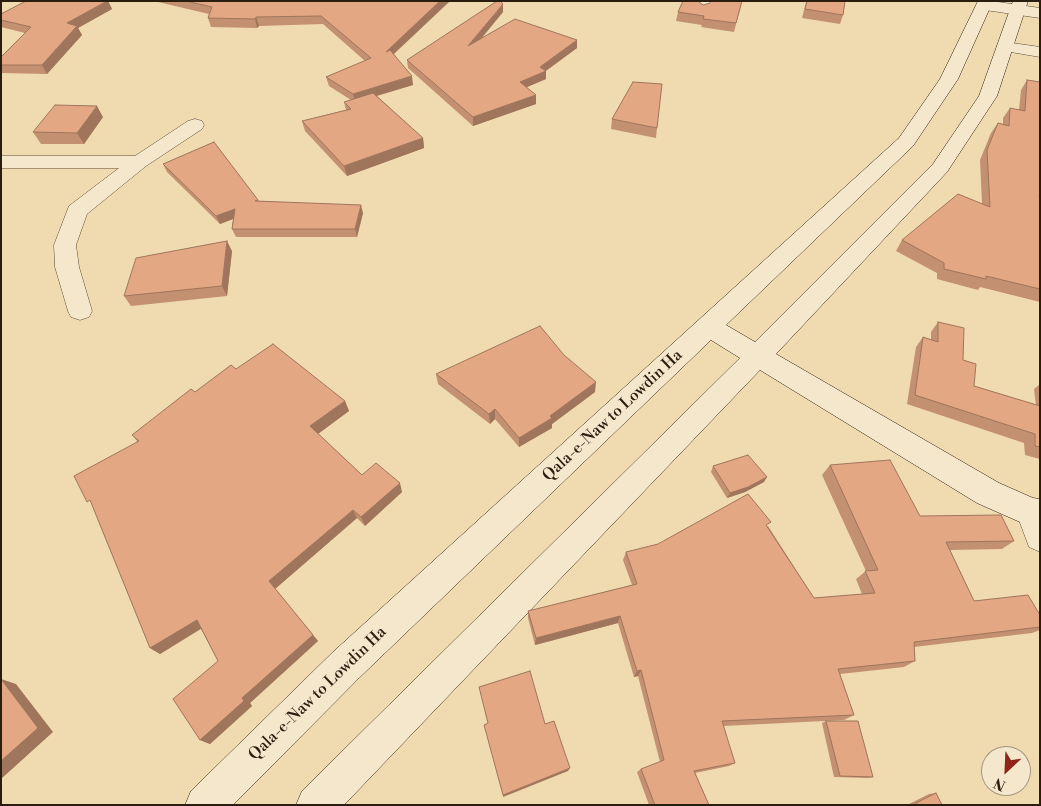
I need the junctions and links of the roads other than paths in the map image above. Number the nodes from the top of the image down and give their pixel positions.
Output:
1 (985, 3) edge
2 (1026, 8) edge
3 (1005, 47) junction
4 (1040, 52) edge
5 (195, 125) dead end
6 (1, 162) edge
7 (139, 162) junction
8 (80, 311) dead end
9 (709, 327) junction
10 (757, 357) junction
11 (1037, 521) edge
12 (205, 805) edge
13 (316, 805) edge

1 - 2 main road
1 - 9 main road, Qala-e-Naw to Lowdin Ha
2 - 3 main road
3 - 4 main road
3 - 10 main road
5 - 7 main road
6 - 7 main road
7 - 8 main road
9 - 10 main road
9 - 12 main road, Qala-e-Naw to Lowdin Ha
10 - 11 main road
10 - 13 main road

